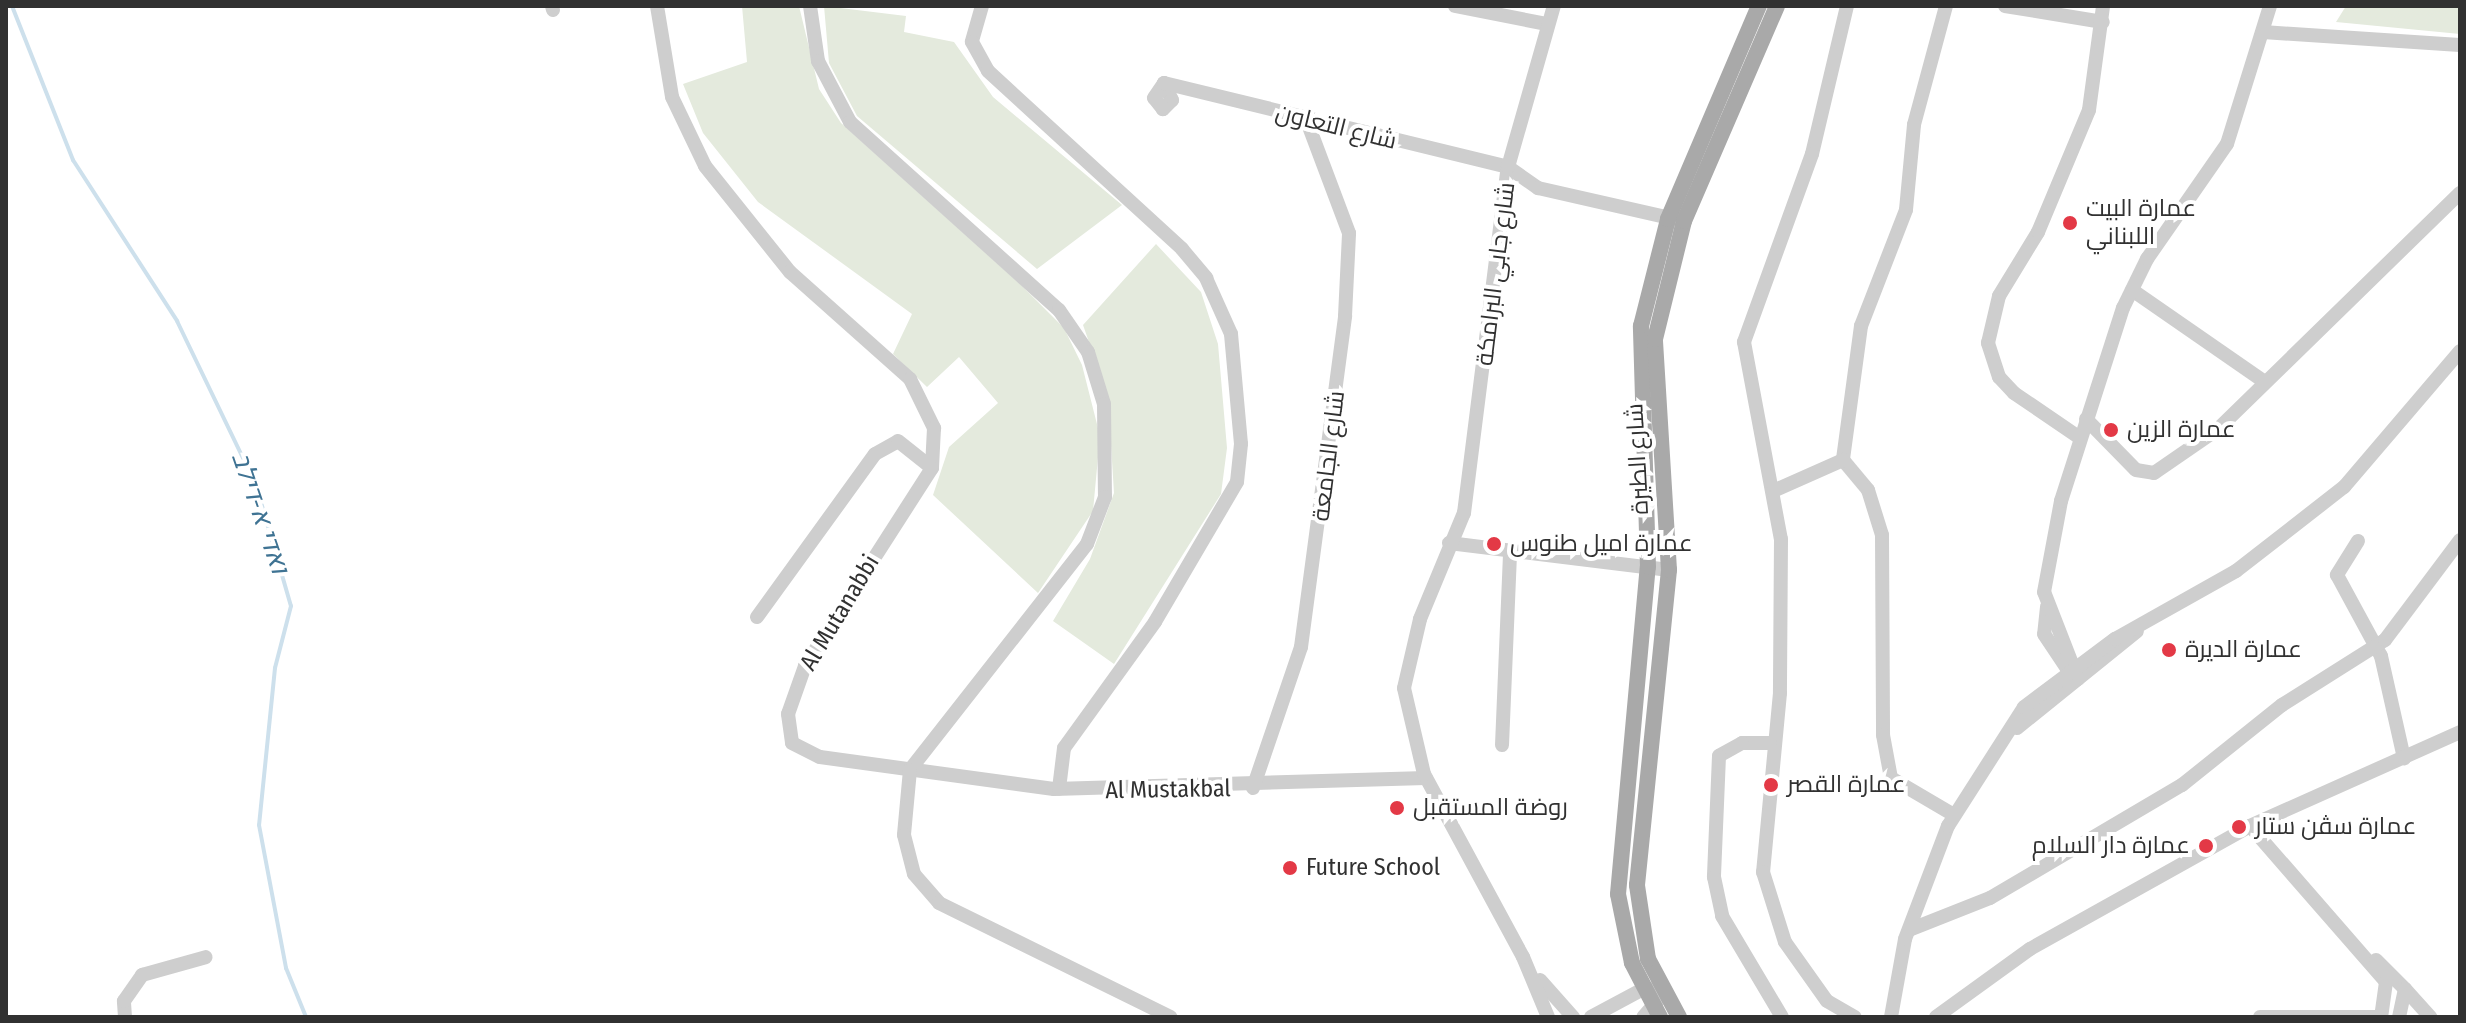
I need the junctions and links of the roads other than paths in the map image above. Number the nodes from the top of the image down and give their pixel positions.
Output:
1 (657, 6) edge
2 (810, 6) edge
3 (982, 6) edge
4 (1455, 6) edge
5 (1554, 6) edge
6 (1759, 6) edge
7 (1777, 6) edge
8 (1847, 6) edge
9 (1946, 6) edge
10 (2005, 6) edge
11 (2103, 6) edge
12 (2270, 6) edge
13 (2103, 22) junction
14 (1547, 24) junction
15 (2263, 32) junction
16 (2460, 45) edge
17 (1164, 83) dead end
18 (1307, 121) junction
19 (1508, 167) junction
20 (2460, 193) edge
21 (1676, 220) junction
22 (2132, 290) junction
23 (2460, 351) edge
24 (2265, 382) junction
25 (2086, 419) junction
26 (2080, 438) junction
27 (1843, 460) junction
28 (932, 468) junction
29 (1773, 491) junction
30 (2460, 540) edge
31 (2358, 541) dead end
32 (1449, 543) junction
33 (1510, 551) junction
34 (1648, 567) junction
35 (1669, 570) junction
36 (2047, 606) junction
37 (757, 617) dead end
38 (2138, 631) junction
39 (2044, 634) junction
40 (2060, 638) junction
41 (2377, 644) junction
42 (2101, 648) junction
43 (2073, 672) junction
44 (2038, 692) junction
45 (2460, 732) edge
46 (1770, 743) junction
47 (2001, 744) junction
48 (1502, 745) dead end
49 (2404, 758) junction
50 (910, 770) junction
51 (1426, 778) junction
52 (1253, 788) junction
53 (1059, 789) junction
54 (1954, 815) junction
55 (2250, 826) junction
56 (1909, 930) junction
57 (2353, 942) junction
58 (206, 957) dead end
59 (1523, 957) junction
60 (1645, 988) junction
61 (2405, 989) junction
62 (1665, 992) junction
63 (1653, 1015) edge
64 (125, 1017) edge
65 (1171, 1017) edge
66 (1548, 1017) edge
67 (1573, 1017) edge
68 (1591, 1017) edge
69 (1679, 1017) edge
70 (1782, 1017) edge
71 (1855, 1017) edge
72 (1891, 1017) edge
73 (1936, 1017) edge
74 (2260, 1017) edge
75 (2378, 1017) edge
76 (2399, 1017) edge
77 (2430, 1017) edge

1 - 28 street
2 - 50 street
3 - 53 street
4 - 14 street
5 - 14 street, شارع جابي البرامكة
6 - 21 main road, شارع الطيرة
7 - 21 main road, شارع الطيرة
8 - 29 street
9 - 27 street
10 - 13 street
11 - 13 street
12 - 15 street
13 - 26 street
14 - 19 street, شارع جابي البرامكة
15 - 16 street
15 - 22 street
17 - 18 street, شارع التعاون
18 - 19 street, شارع التعاون
18 - 52 street, شارع الجامعة
19 - 21 street
19 - 32 street, شارع جابي البرامكة
20 - 24 street
21 - 34 main road, شارع الطيرة
21 - 35 main road, شارع الطيرة
22 - 24 street
22 - 25 street
23 - 38 street
24 - 25 street
25 - 26 street
26 - 36 street
27 - 29 street
27 - 54 street
28 - 37 street
28 - 50 street, Al Mutanabbi
29 - 46 street
30 - 41 street
31 - 41 street
32 - 33 street
32 - 51 street, شارع جابي البرامكة
33 - 34 street
33 - 48 street
34 - 35 street
34 - 60 main road, شارع الطيرة
35 - 62 main road, شارع الطيرة
36 - 39 street
36 - 40 street
38 - 42 street
38 - 43 street
39 - 43 street
39 - 44 street
40 - 42 street
40 - 43 street
41 - 49 street
41 - 56 street
42 - 43 street
43 - 44 street
43 - 47 street
44 - 47 street
45 - 49 street
46 - 70 street
46 - 71 street
47 - 54 street
49 - 55 street
50 - 53 street, Al Mustakbal
50 - 65 street
51 - 52 street, Al Mustakbal
51 - 59 street, شارع جابي البرامكة
52 - 53 street, Al Mustakbal
54 - 56 street
55 - 57 street
55 - 73 street
56 - 72 street
57 - 61 street
57 - 75 street
58 - 64 street
59 - 66 street
59 - 67 street
60 - 62 street
60 - 63 main road, شارع الطيرة
60 - 68 street
61 - 76 street
61 - 77 street
62 - 63 street
62 - 69 main road, شارع الطيرة
74 - 75 street

